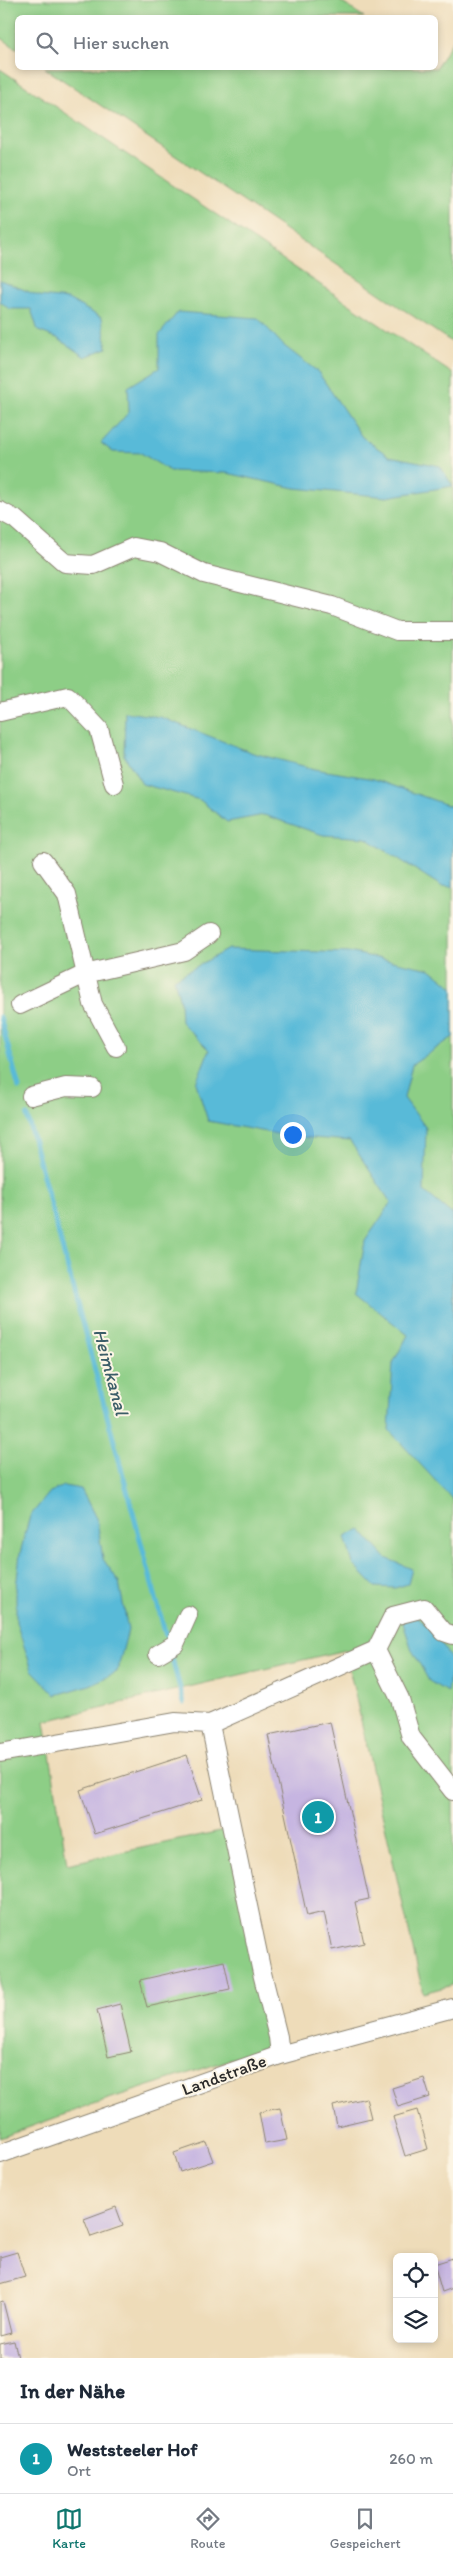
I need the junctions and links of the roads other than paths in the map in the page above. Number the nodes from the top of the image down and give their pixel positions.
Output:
1 (0, 511) edge
2 (453, 631) edge
3 (0, 712) edge
4 (114, 784) dead end
5 (43, 861) dead end
6 (209, 934) dead end
7 (86, 974) junction
8 (20, 1005) dead end
9 (116, 1047) dead end
10 (92, 1088) dead end
11 (32, 1096) dead end
12 (188, 1615) dead end
13 (453, 1635) edge
14 (376, 1650) junction
15 (158, 1654) dead end
16 (210, 1724) junction
17 (0, 1752) edge
18 (453, 1791) edge
19 (453, 2008) edge
20 (280, 2055) junction
21 (0, 2154) edge

1 - 2 street
3 - 4 street
5 - 7 street
6 - 7 street
7 - 8 street
7 - 9 street
10 - 11 street
12 - 15 street
13 - 14 street
14 - 16 street
14 - 18 street
16 - 17 street
16 - 20 street
19 - 20 street, Landstraße
20 - 21 street, Landstraße

